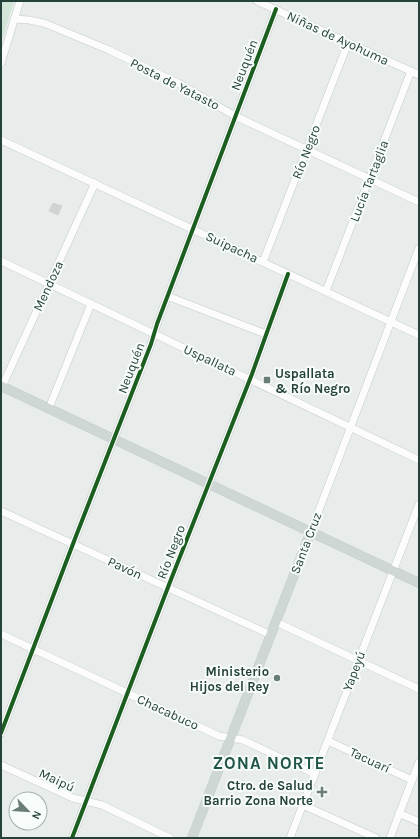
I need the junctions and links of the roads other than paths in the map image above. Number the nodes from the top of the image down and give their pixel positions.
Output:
1 (20, 1) edge
2 (257, 1) edge
3 (276, 9) junction
4 (14, 19) junction
5 (348, 42) junction
6 (1, 63) edge
7 (412, 71) junction
8 (419, 75) edge
9 (235, 116) junction
10 (1, 140) edge
11 (307, 150) junction
12 (370, 179) junction
13 (95, 183) junction
14 (419, 202) edge
15 (193, 229) junction
16 (419, 248) edge
17 (1, 261) edge
18 (263, 262) junction
19 (288, 274) junction
20 (49, 284) junction
21 (326, 291) junction
22 (167, 296) junction
23 (91, 304) junction
24 (391, 322) junction
25 (154, 334) junction
26 (266, 334) junction
27 (419, 335) edge
28 (250, 379) junction
29 (1, 387) edge
30 (49, 408) junction
31 (350, 427) junction
32 (114, 439) junction
33 (419, 460) edge
34 (209, 483) junction
35 (419, 504) edge
36 (1, 511) edge
37 (311, 531) junction
38 (73, 544) junction
39 (393, 570) junction
40 (419, 583) edge
41 (168, 588) junction
42 (276, 622) junction
43 (1, 634) edge
44 (270, 635) junction
45 (33, 649) junction
46 (359, 660) junction
47 (419, 689) edge
48 (128, 693) junction
49 (1, 733) edge
50 (231, 738) junction
51 (328, 741) junction
52 (419, 762) edge
53 (1, 765) edge
54 (315, 774) junction
55 (412, 780) junction
56 (86, 801) junction
57 (303, 805) junction
58 (399, 813) junction
59 (419, 822) edge
60 (72, 838) edge
61 (170, 838) edge
62 (192, 838) edge
63 (290, 838) edge
64 (376, 838) edge
65 (390, 838) edge

1 - 4 street
2 - 3 street, Niñas de Ayohuma
3 - 5 street, Niñas de Ayohuma
3 - 9 street, Neuquén
4 - 6 street
4 - 9 street, Posta de Yatasto
5 - 7 street, Niñas de Ayohuma
5 - 11 street, Río Negro
7 - 8 street, Niñas de Ayohuma
7 - 12 street, Lucía Tartaglia
9 - 11 street, Posta de Yatasto
9 - 15 street, Neuquén
10 - 13 street, Suipacha
11 - 12 street, Posta de Yatasto
11 - 18 street, Río Negro
12 - 14 street, Posta de Yatasto
12 - 21 street, Lucía Tartaglia
13 - 15 street, Suipacha
13 - 20 street, Mendoza
15 - 18 street, Suipacha
15 - 22 street, Neuquén
16 - 24 street, Santa Cruz
17 - 20 street, Uspallata
18 - 19 street, Suipacha
19 - 21 street, Suipacha
19 - 26 street, Río Negro
20 - 23 street, Uspallata
20 - 29 street, Mendoza
21 - 24 street, Suipacha
22 - 25 street, Neuquén
22 - 26 street
23 - 25 street, Uspallata
23 - 30 street
24 - 27 street, Suipacha
24 - 31 street, Santa Cruz
25 - 28 street, Uspallata
25 - 32 street, Neuquén
26 - 28 street, Río Negro
28 - 31 street, Uspallata
28 - 34 street, Río Negro
29 - 30 main road
30 - 32 main road
31 - 33 street, Uspallata
31 - 37 street, Santa Cruz
32 - 34 main road
32 - 38 street, Neuquén
34 - 37 main road
34 - 41 street, Río Negro
35 - 39 street, Yapeyú
36 - 38 street, Pavón
37 - 39 main road
37 - 42 main road, Santa Cruz
38 - 41 street, Pavón
38 - 45 street, Neuquén
39 - 40 main road
39 - 46 street, Yapeyú
41 - 44 street, Pavón
41 - 48 street, Río Negro
42 - 44 main road, Santa Cruz
42 - 46 street
43 - 45 street, Chacabuco
44 - 50 main road, Santa Cruz
45 - 48 street, Chacabuco
45 - 49 street, Neuquén
46 - 47 street
46 - 51 street, Yapeyú
48 - 50 street, Chacabuco
48 - 56 street, Río Negro
50 - 54 street, Chacabuco
50 - 62 main road, Santa Cruz
51 - 54 street, Yapeyú
51 - 55 street, Tacuarí
52 - 55 street
53 - 56 street, Maipú
54 - 57 street, Yapeyú
55 - 58 street
56 - 60 street, Río Negro
56 - 61 street, Maipú
57 - 63 street, Yapeyú
57 - 64 street
58 - 59 street
58 - 65 street

